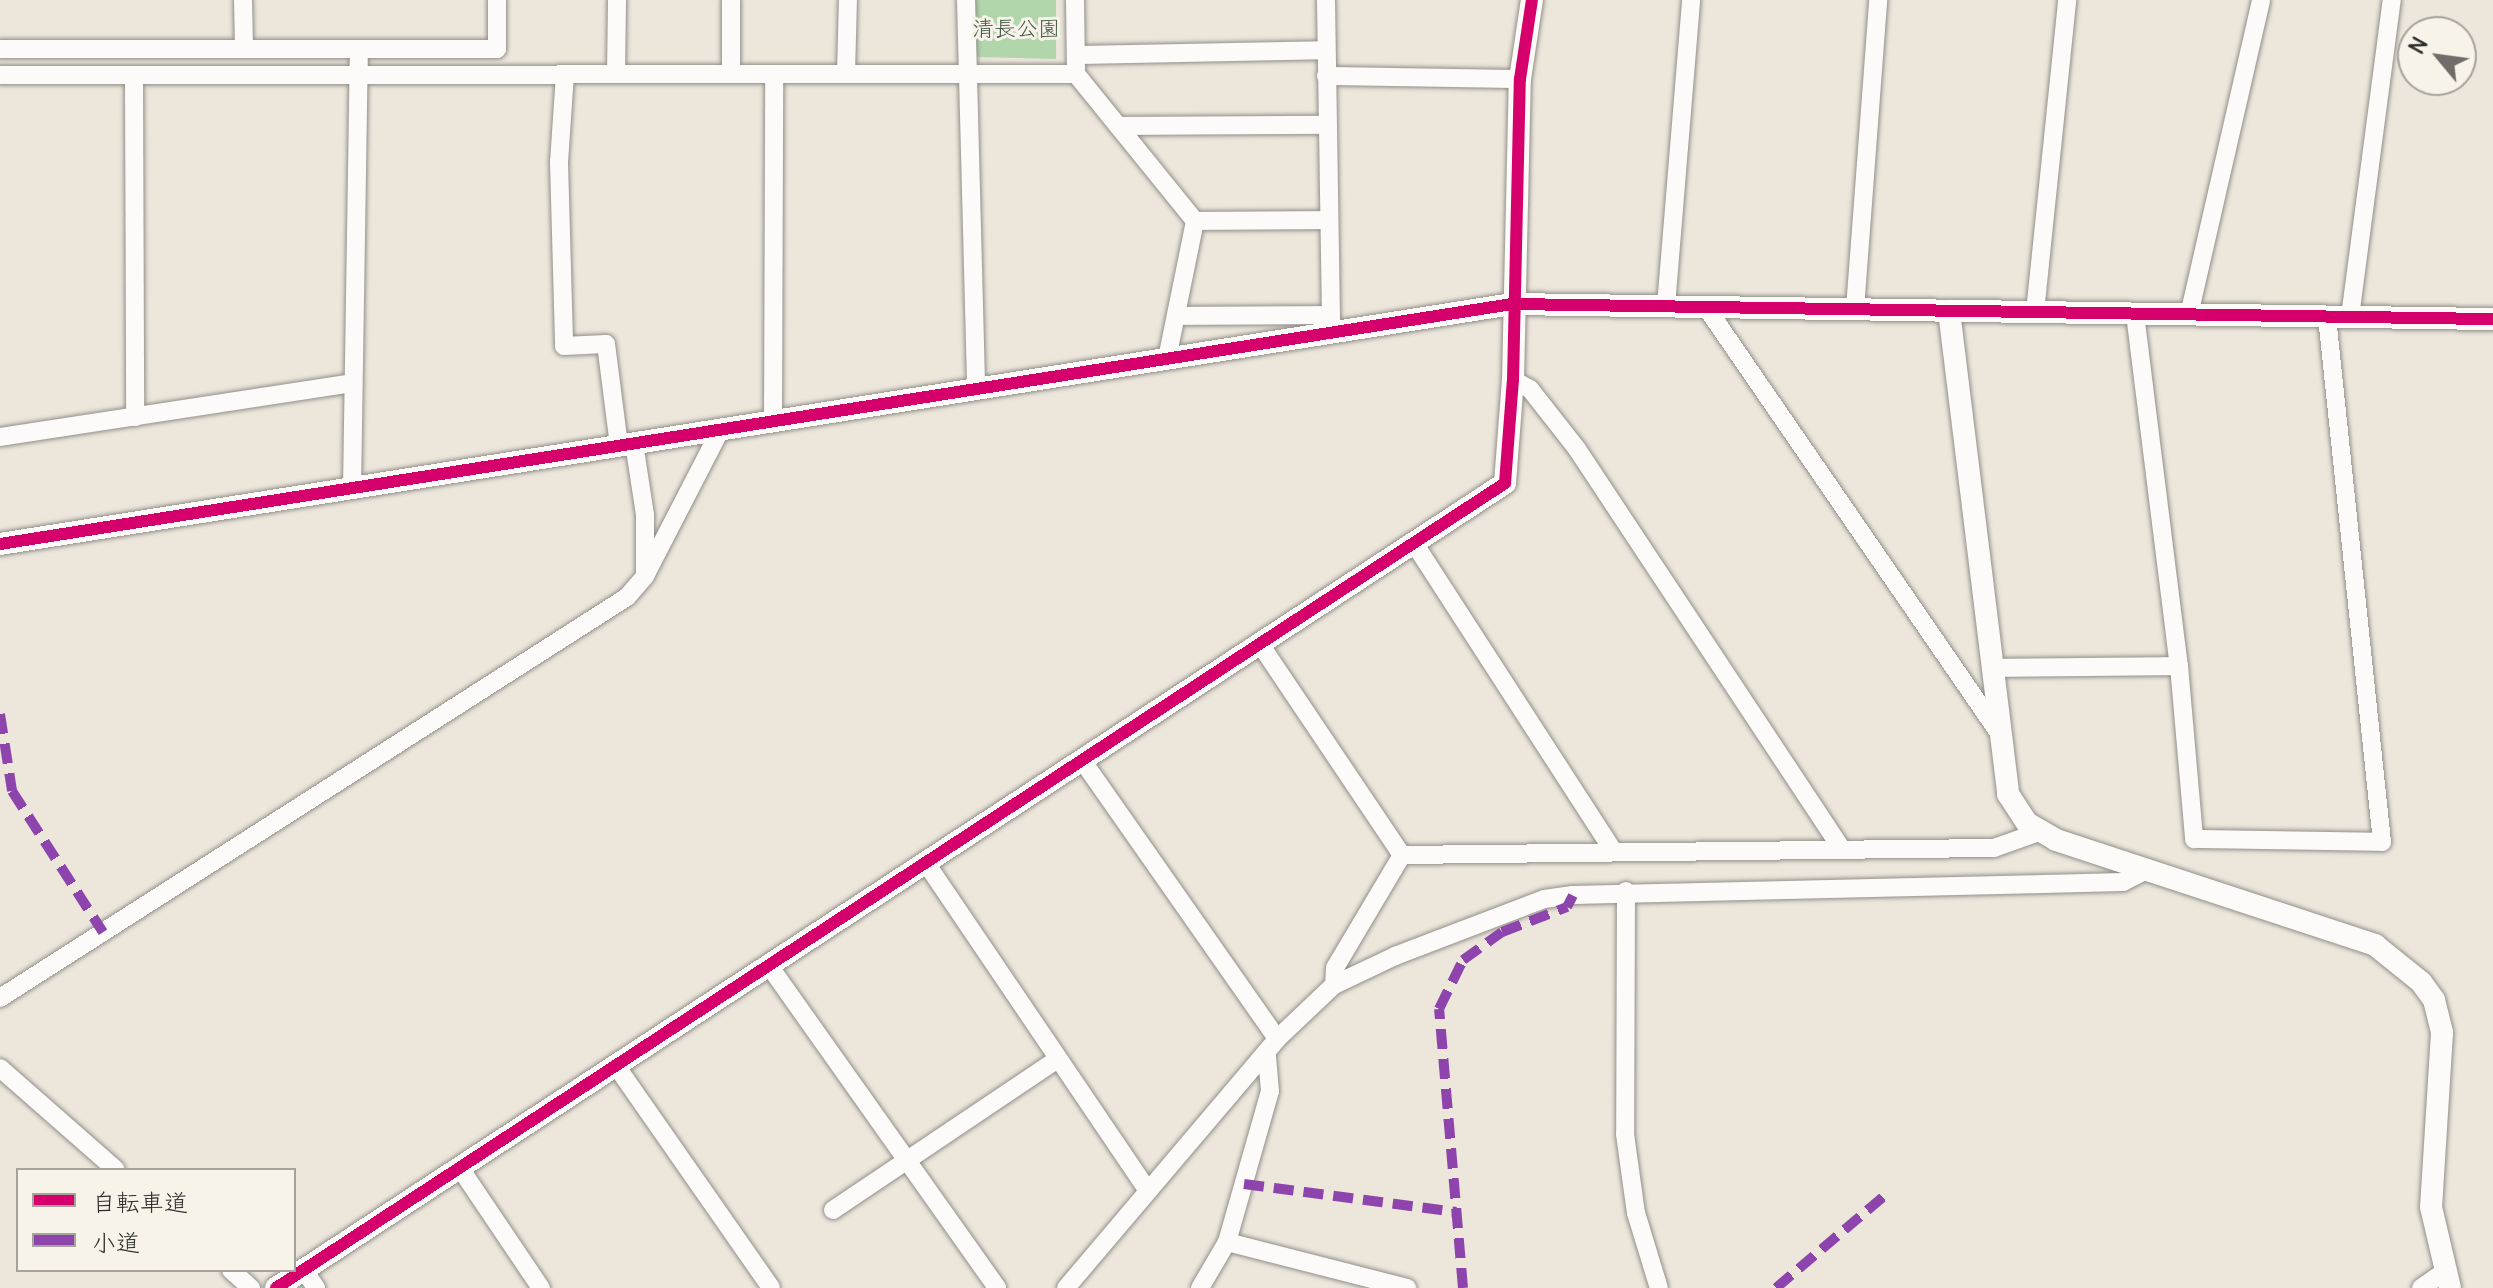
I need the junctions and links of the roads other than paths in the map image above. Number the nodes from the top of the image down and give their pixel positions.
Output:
1 (243, 0) edge
2 (497, 0) edge
3 (617, 0) edge
4 (731, 0) edge
5 (848, 0) edge
6 (966, 0) edge
7 (1075, 0) edge
8 (1326, 0) edge
9 (1532, 0) edge
10 (1691, 0) edge
11 (1878, 0) edge
12 (2067, 0) edge
13 (2261, 0) edge
14 (2392, 0) edge
15 (244, 48) junction
16 (0, 49) edge
17 (359, 49) junction
18 (1326, 50) junction
19 (1076, 64) junction
20 (359, 74) junction
21 (565, 74) junction
22 (616, 74) junction
23 (731, 74) junction
24 (774, 74) junction
25 (846, 74) junction
26 (968, 74) junction
27 (0, 75) edge
28 (134, 75) junction
29 (1326, 76) junction
30 (1520, 79) junction
31 (1326, 125) junction
32 (1118, 126) junction
33 (1327, 220) junction
34 (1195, 221) junction
35 (1512, 304) junction
36 (1666, 306) junction
37 (1706, 307) junction
38 (1855, 309) junction
39 (1949, 311) junction
40 (2035, 312) junction
41 (2135, 314) junction
42 (2189, 315) junction
43 (1176, 316) junction
44 (2339, 317) junction
45 (2493, 319) edge
46 (1329, 324) junction
47 (1167, 359) junction
48 (1513, 380) junction
49 (353, 383) junction
50 (976, 390) junction
51 (135, 417) junction
52 (773, 422) junction
53 (720, 431) junction
54 (0, 437) edge
55 (627, 444) junction
56 (352, 489) junction
57 (1414, 543) junction
58 (0, 544) edge
59 (645, 576) junction
60 (1260, 644) junction
61 (2179, 666) junction
62 (1991, 668) junction
63 (1999, 733) junction
64 (1082, 760) junction
65 (2039, 832) junction
66 (1842, 849) junction
67 (1614, 852) junction
68 (1402, 855) junction
69 (926, 863) junction
70 (2145, 871) junction
71 (1626, 891) junction
72 (770, 967) junction
73 (1334, 985) junction
74 (0, 998) edge
75 (1277, 1039) junction
76 (1267, 1056) junction
77 (1058, 1059) junction
78 (617, 1067) junction
79 (0, 1068) edge
80 (908, 1160) junction
81 (114, 1168) edge
82 (460, 1168) junction
83 (1148, 1191) junction
84 (833, 1210) dead end
85 (1227, 1242) junction
86 (233, 1272) edge
87 (310, 1279) edge
88 (2447, 1280) edge
89 (251, 1288) edge
90 (276, 1288) edge
91 (541, 1288) edge
92 (771, 1288) edge
93 (997, 1288) edge
94 (1066, 1288) edge
95 (1200, 1288) edge
96 (1407, 1288) edge
97 (1659, 1288) edge
98 (2421, 1288) edge

1 - 15 street
2 - 17 street
3 - 22 street
4 - 23 street
5 - 25 street
6 - 26 street
7 - 19 street
8 - 18 street
9 - 30 street
10 - 36 street
11 - 38 street
12 - 40 street
13 - 42 street
14 - 44 street
15 - 16 street
15 - 17 street
17 - 20 street
18 - 19 street
18 - 29 street
19 - 26 street
19 - 32 street
20 - 21 street
20 - 28 street
20 - 49 street
21 - 22 street
21 - 55 street
22 - 23 street
23 - 24 street
24 - 25 street
24 - 52 street
25 - 26 street
26 - 50 street
27 - 28 street
28 - 51 street
29 - 30 street
29 - 31 street
30 - 35 street
31 - 32 street
31 - 33 street
32 - 34 street
33 - 34 street
33 - 46 street
34 - 43 street
35 - 36 street
35 - 46 street
35 - 48 street
36 - 37 street
37 - 38 street
37 - 63 street
38 - 39 street
39 - 40 street
39 - 62 street
40 - 41 street
41 - 42 street
41 - 61 street
42 - 44 street
43 - 46 street
43 - 47 street
44 - 45 street
44 - 61 street
46 - 47 street
47 - 50 street
48 - 57 street
48 - 66 street
49 - 51 street
49 - 56 street
50 - 52 street
51 - 54 street
52 - 53 street
53 - 55 street
53 - 59 street
55 - 56 street
55 - 59 street
56 - 58 street
57 - 60 street
57 - 67 street
59 - 74 street
60 - 64 street
60 - 68 street
61 - 62 street
62 - 63 street
63 - 65 street
64 - 69 street
64 - 75 street
65 - 66 street
65 - 70 street
66 - 67 street
67 - 68 street
68 - 73 street
69 - 72 street
69 - 77 street
70 - 71 street
70 - 88 street
71 - 73 street
71 - 97 street
72 - 78 street
72 - 80 street
73 - 75 street
75 - 76 street
76 - 83 street
76 - 85 street
77 - 80 street
77 - 83 street
78 - 82 street
78 - 92 street
79 - 81 street
80 - 84 street
80 - 93 street
82 - 87 street
82 - 91 street
83 - 94 street
85 - 95 street
85 - 96 street
86 - 89 street
87 - 90 street
88 - 98 street

